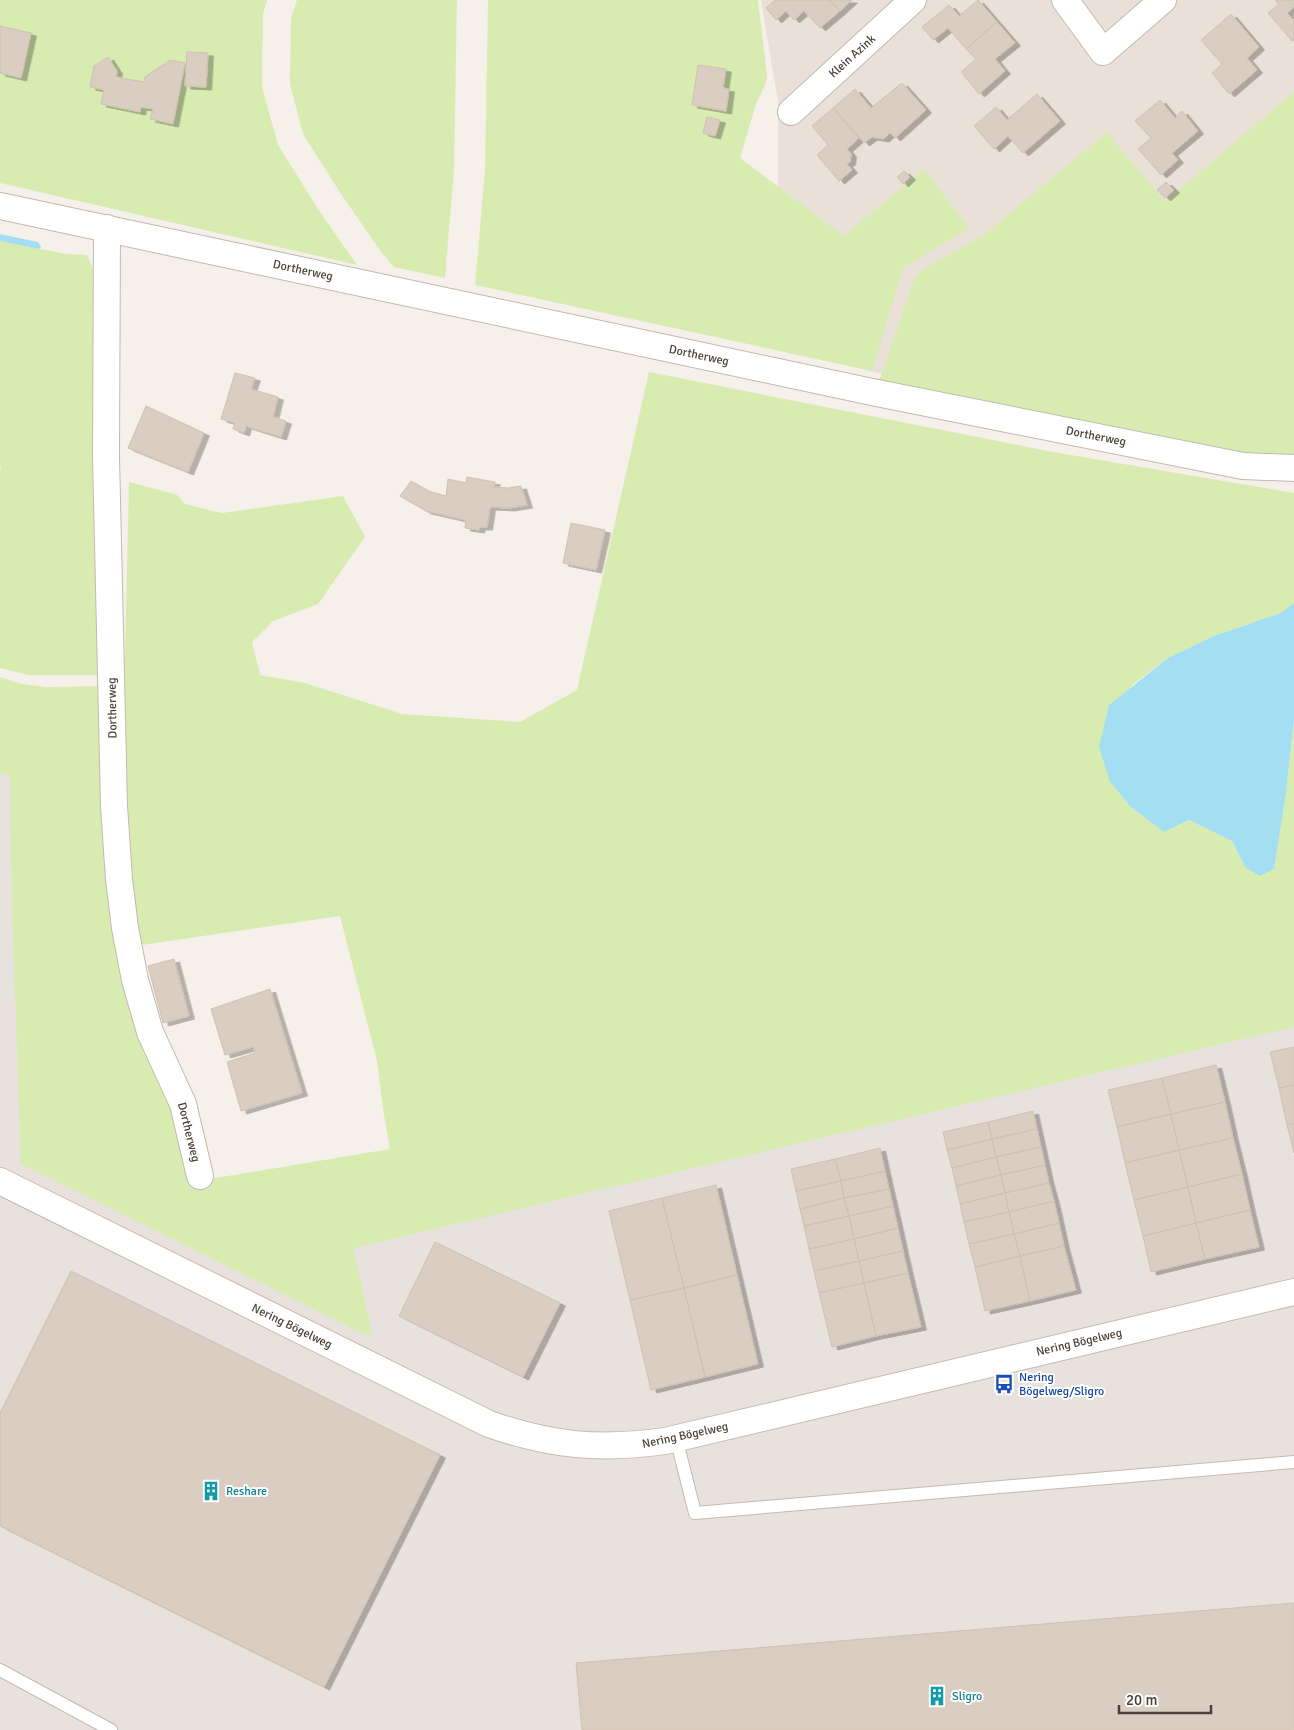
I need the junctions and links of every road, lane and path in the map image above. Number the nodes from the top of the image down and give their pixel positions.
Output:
1 (913, 0) edge
2 (1065, 0) edge
3 (1163, 0) edge
4 (791, 112) dead end
5 (0, 206) edge
6 (107, 228) junction
7 (1294, 468) edge
8 (200, 1176) dead end
9 (0, 1181) edge
10 (1294, 1292) edge
11 (676, 1438) junction
12 (1294, 1462) edge
13 (0, 1670) edge
14 (111, 1730) edge

1 - 4 street, Klein Azink
2 - 3 street
5 - 6 street, Dortherweg
6 - 7 street, Dortherweg
6 - 8 street, Dortherweg
9 - 11 street, Nering Bögelweg
10 - 11 street, Nering Bögelweg
11 - 12 lane
13 - 14 lane

